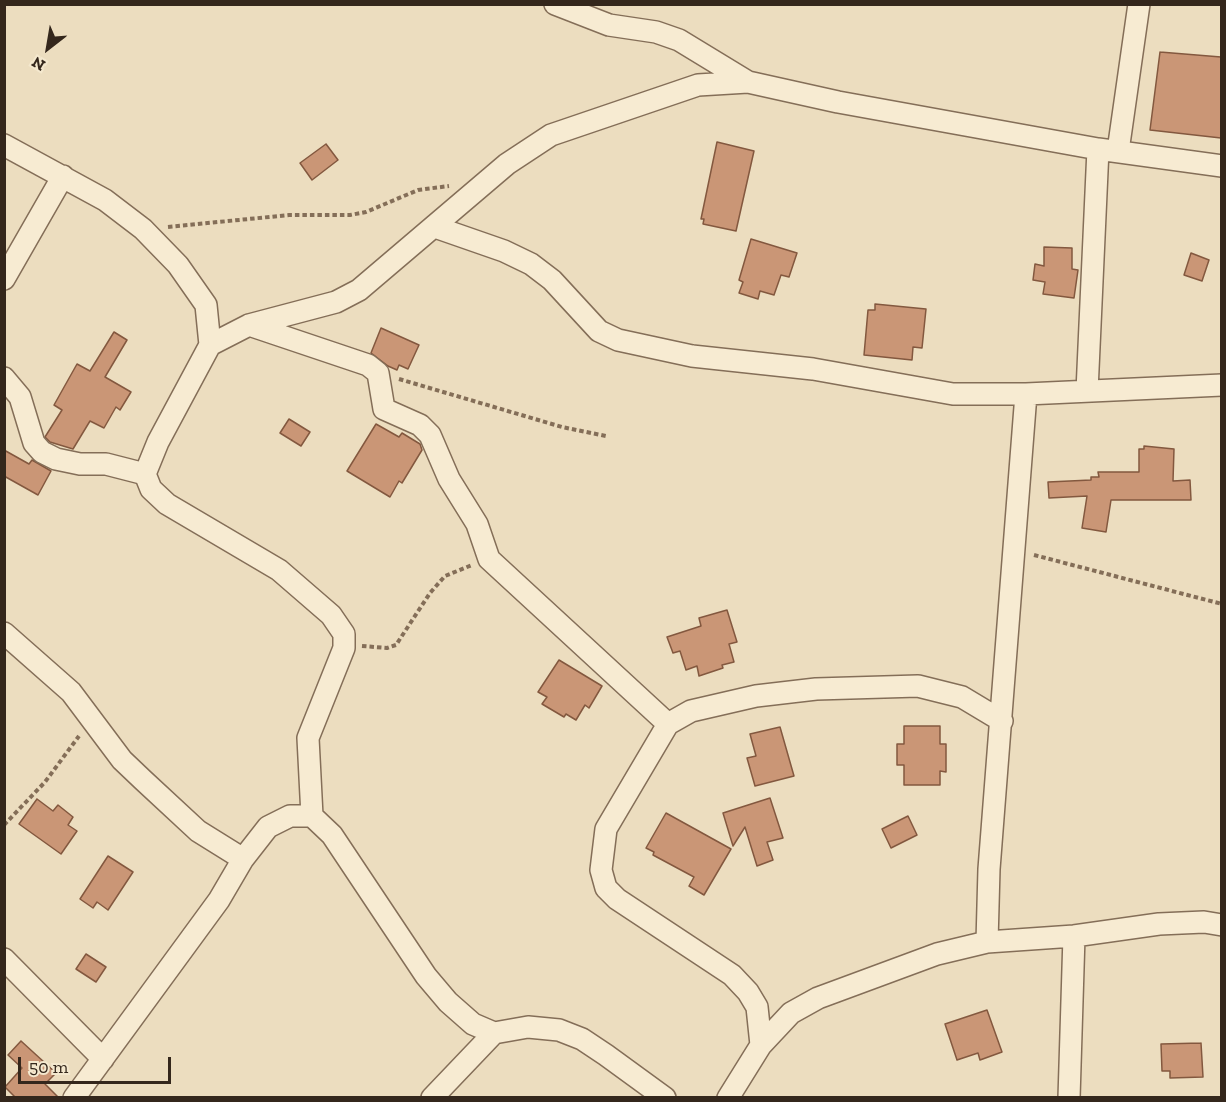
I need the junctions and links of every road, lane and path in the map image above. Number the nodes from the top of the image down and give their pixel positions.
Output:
1 (555, 4) edge
2 (1139, 4) edge
3 (748, 82) junction
4 (4, 145) edge
5 (1108, 150) junction
6 (1221, 166) edge
7 (63, 176) junction
8 (452, 186) dead end
9 (435, 227) junction
10 (143, 229) junction
11 (4, 279) edge
12 (249, 325) junction
13 (210, 345) junction
14 (378, 373) junction
15 (4, 378) edge
16 (1221, 385) edge
17 (1087, 391) junction
18 (1026, 394) junction
19 (606, 436) dead end
20 (145, 474) junction
21 (1012, 549) junction
22 (489, 559) junction
23 (1221, 604) edge
24 (4, 633) edge
25 (344, 634) junction
26 (92, 720) junction
27 (1002, 721) junction
28 (668, 724) junction
29 (312, 816) junction
30 (4, 825) edge
31 (243, 859) junction
32 (1221, 925) edge
33 (1074, 936) junction
34 (987, 942) junction
35 (4, 959) edge
36 (494, 1033) junction
37 (761, 1045) junction
38 (103, 1059) junction
39 (74, 1098) edge
40 (432, 1098) edge
41 (665, 1098) edge
42 (728, 1098) edge
43 (1069, 1098) edge

1 - 3 street
2 - 5 street
3 - 5 street
3 - 9 street
4 - 7 street
5 - 6 street
5 - 17 street
7 - 10 street
7 - 11 street
8 - 10 path
9 - 12 street
9 - 18 street
10 - 13 street
12 - 13 street
12 - 14 street
13 - 20 street
14 - 19 path
14 - 22 street
15 - 20 street
16 - 17 street
17 - 18 street
18 - 21 street
20 - 25 street
21 - 23 path
21 - 27 street
22 - 25 path
22 - 28 street
24 - 26 street
25 - 29 street
26 - 30 path
26 - 31 street
27 - 28 street
27 - 34 street
28 - 37 street
29 - 31 street
29 - 36 street
31 - 38 street
32 - 33 street
33 - 34 street
33 - 43 street
34 - 37 street
35 - 38 street
36 - 40 street
36 - 41 street
37 - 42 street
38 - 39 street

